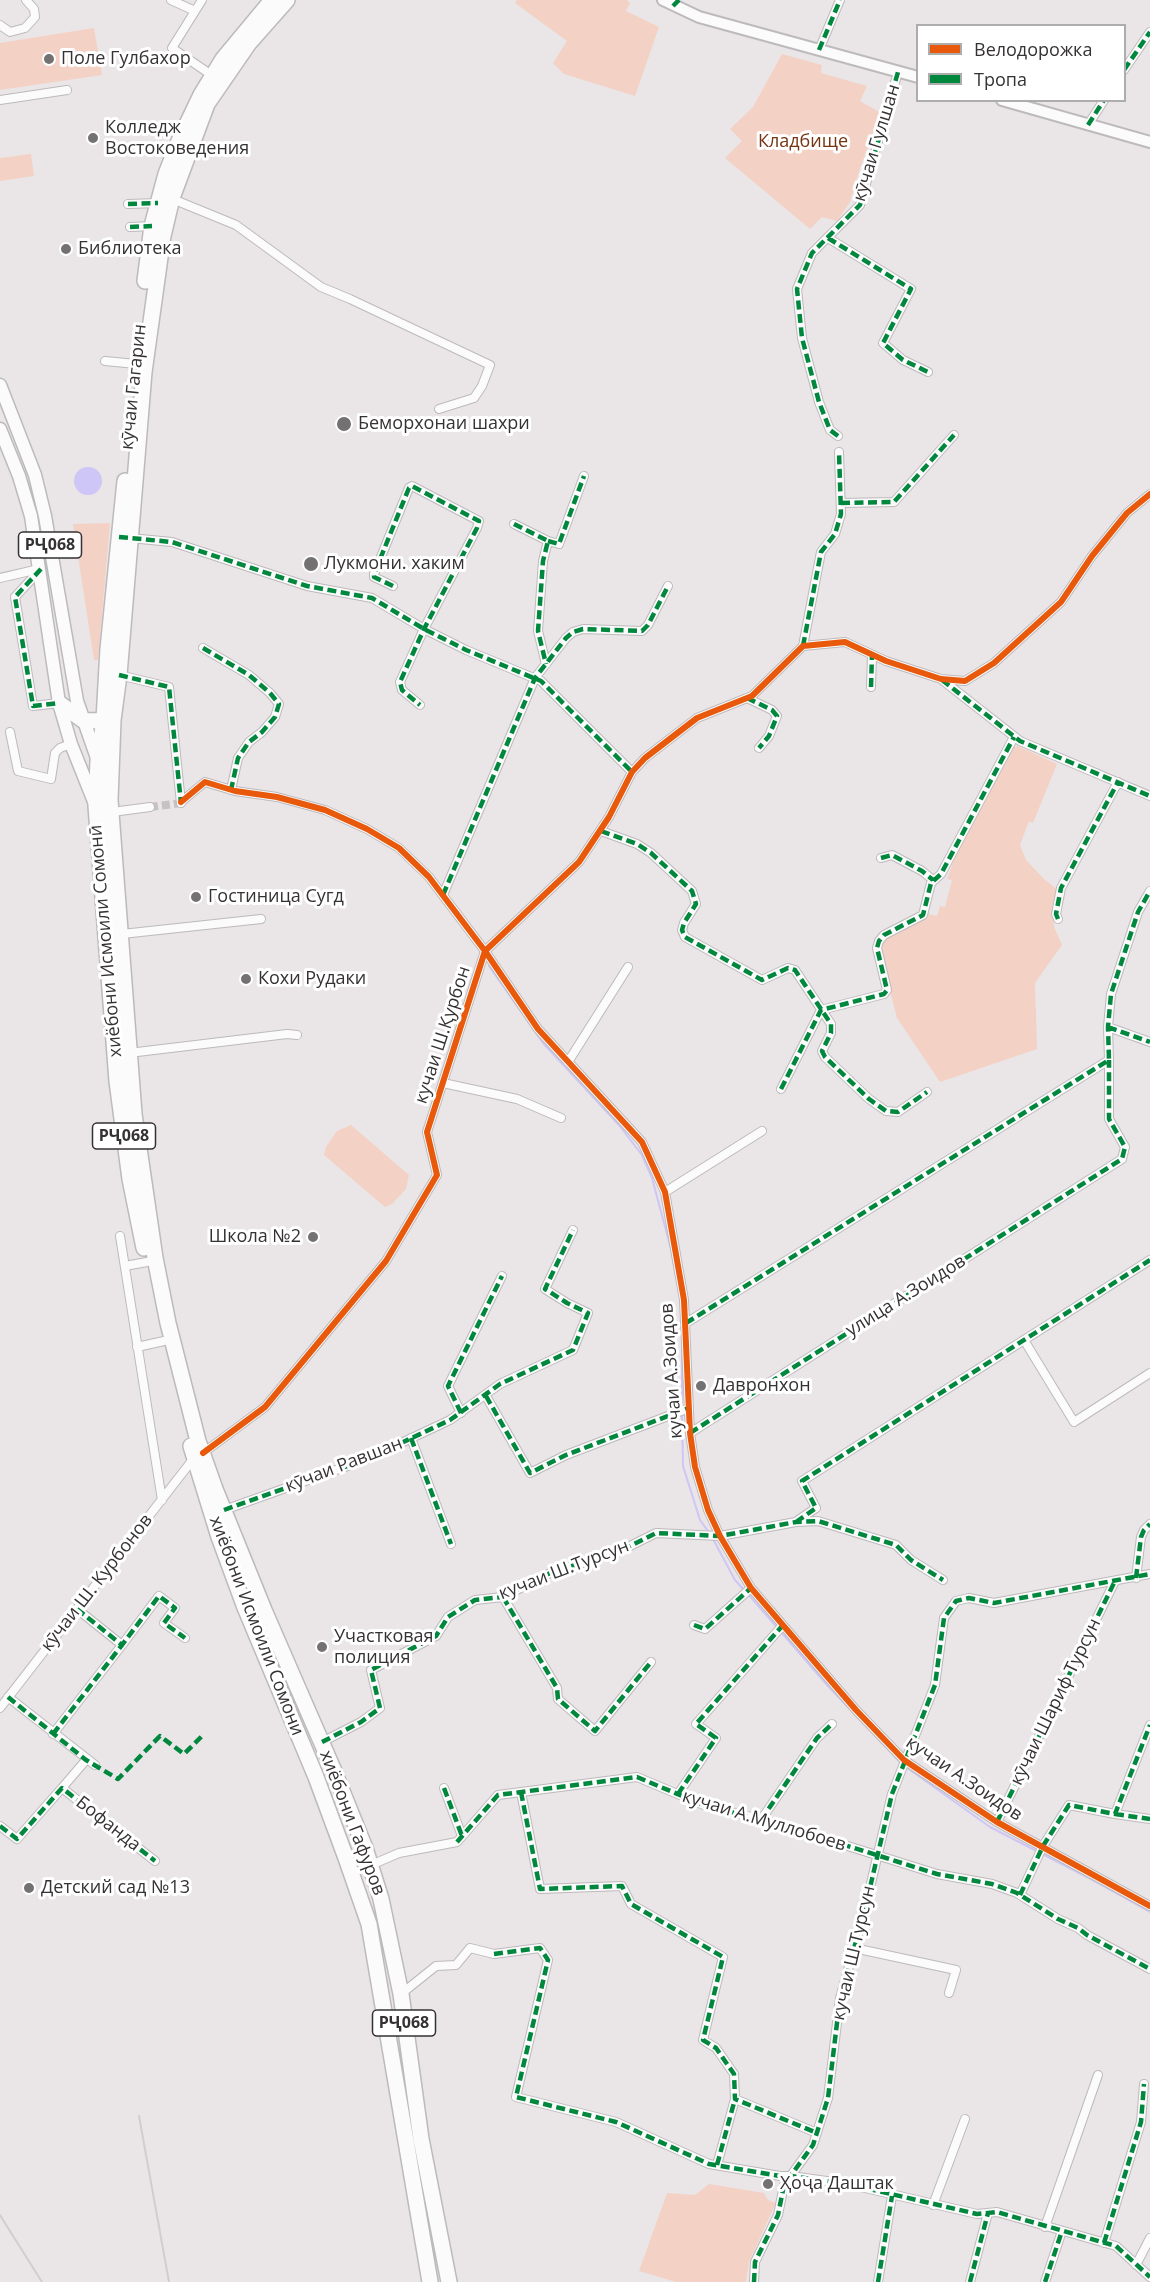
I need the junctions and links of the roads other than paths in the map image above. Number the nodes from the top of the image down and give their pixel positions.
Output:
1 (26, 0) edge
2 (171, 0) edge
3 (202, 0) edge
4 (272, 0) edge
5 (287, 0) edge
6 (840, 0) edge
7 (672, 2) edge
8 (195, 11) junction
9 (0, 25) edge
10 (1150, 32) edge
11 (819, 50) junction
12 (1126, 68) edge
13 (898, 72) junction
14 (213, 76) junction
15 (916, 76) edge
16 (67, 90) dead end
17 (0, 100) edge
18 (1009, 102) edge
19 (1103, 102) edge
20 (1088, 125) junction
21 (1150, 142) edge
22 (164, 198) junction
23 (128, 204) dead end
24 (152, 226) junction
25 (130, 227) dead end
26 (828, 238) junction
27 (105, 361) dead end
28 (136, 364) junction
29 (928, 372) dead end
30 (0, 385) edge
31 (439, 410) dead end
32 (0, 429) edge
33 (954, 435) dead end
34 (838, 436) dead end
35 (839, 452) dead end
36 (584, 476) dead end
37 (1150, 494) edge
38 (841, 503) junction
39 (514, 524) dead end
40 (125, 538) junction
41 (548, 542) junction
42 (41, 569) junction
43 (0, 578) edge
44 (393, 586) dead end
45 (668, 586) dead end
46 (424, 629) junction
47 (803, 646) junction
48 (203, 648) dead end
49 (872, 655) junction
50 (546, 664) junction
51 (119, 675) junction
52 (535, 678) junction
53 (941, 679) junction
54 (871, 687) dead end
55 (747, 698) junction
56 (59, 703) junction
57 (420, 705) dead end
58 (82, 715) junction
59 (107, 715) junction
60 (10, 732) dead end
61 (1014, 737) junction
62 (71, 744) junction
63 (759, 748) dead end
64 (98, 761) junction
65 (632, 772) junction
66 (1118, 782) junction
67 (231, 790) junction
68 (1150, 796) edge
69 (96, 806) junction
70 (111, 806) junction
71 (150, 807) tunnel mouth
72 (601, 831) junction
73 (881, 858) dead end
74 (933, 880) junction
75 (1150, 891) edge
76 (442, 895) junction
77 (1058, 919) dead end
78 (261, 920) dead end
79 (122, 934) junction
80 (485, 951) junction
81 (628, 967) dead end
82 (821, 1010) junction
83 (1108, 1027) junction
84 (297, 1035) dead end
85 (1150, 1042) edge
86 (129, 1053) junction
87 (1109, 1060) junction
88 (568, 1062) junction
89 (443, 1083) junction
90 (781, 1089) dead end
91 (927, 1092) dead end
92 (561, 1118) dead end
93 (762, 1131) dead end
94 (665, 1192) junction
95 (573, 1230) dead end
96 (120, 1236) dead end
97 (1150, 1260) edge
98 (147, 1262) junction
99 (124, 1266) junction
100 (502, 1276) dead end
101 (686, 1323) junction
102 (1024, 1340) junction
103 (164, 1341) junction
104 (137, 1347) junction
105 (1150, 1373) edge
106 (486, 1396) junction
107 (684, 1410) junction
108 (461, 1413) junction
109 (690, 1433) junction
110 (411, 1438) junction
111 (199, 1456) junction
112 (162, 1500) junction
113 (224, 1510) junction
114 (796, 1522) junction
115 (1150, 1524) edge
116 (714, 1535) junction
117 (451, 1544) dead end
118 (1150, 1574) edge
119 (1136, 1578) junction
120 (943, 1580) dead end
121 (1115, 1581) junction
122 (751, 1587) junction
123 (503, 1597) junction
124 (77, 1609) junction
125 (694, 1625) dead end
126 (781, 1628) junction
127 (184, 1638) dead end
128 (122, 1645) junction
129 (651, 1662) dead end
130 (8, 1697) junction
131 (0, 1708) edge
132 (832, 1724) dead end
133 (1150, 1725) edge
134 (53, 1734) junction
135 (322, 1742) junction
136 (86, 1760) junction
137 (903, 1763) junction
138 (94, 1765) dead end
139 (334, 1771) junction
140 (315, 1777) junction
141 (62, 1788) junction
142 (444, 1788) dead end
143 (521, 1792) junction
144 (678, 1794) junction
145 (1115, 1814) junction
146 (1150, 1819) edge
147 (761, 1820) junction
148 (997, 1822) junction
149 (0, 1826) edge
150 (460, 1839) junction
151 (1041, 1851) junction
152 (878, 1857) junction
153 (155, 1861) dead end
154 (370, 1865) junction
155 (1020, 1895) junction
156 (1150, 1906) edge
157 (854, 1948) junction
158 (1150, 1969) edge
159 (949, 1992) dead end
160 (400, 1994) junction
161 (1098, 2075) dead end
162 (1144, 2084) dead end
163 (735, 2098) junction
164 (965, 2120) dead end
165 (1146, 2123) edge
166 (817, 2133) junction
167 (421, 2139) junction
168 (404, 2142) junction
169 (717, 2165) junction
170 (791, 2176) junction
171 (892, 2196) junction
172 (933, 2205) junction
173 (988, 2213) junction
174 (1045, 2227) junction
175 (1062, 2231) junction
176 (1150, 2238) edge
177 (1104, 2243) junction
178 (1136, 2265) junction
179 (1150, 2277) edge
180 (430, 2282) edge
181 (449, 2282) edge
182 (754, 2282) edge
183 (878, 2282) edge
184 (970, 2282) edge
185 (1045, 2282) edge

1 - 9 street
2 - 8 street
3 - 8 street
4 - 14 highway, кӯчаи Гагарин
5 - 22 highway, кӯчаи Гагарин
6 - 11 street
7 - 11 main road
8 - 14 street
10 - 12 street
11 - 13 main road
13 - 15 main road
13 - 26 street, кӯчаи Гулшан
14 - 22 highway, кӯчаи Гагарин
16 - 17 street
18 - 20 main road
19 - 20 street
20 - 21 main road
22 - 23 street
22 - 24 highway, кӯчаи Гагарин
22 - 31 street
22 - 40 highway, кӯчаи Гагарин
24 - 25 street
24 - 28 highway, кӯчаи Гагарин
26 - 29 street
26 - 34 street, кӯчаи Гулшан
27 - 28 street
28 - 40 highway, кӯчаи Гагарин
30 - 58 main road, РҶ068
32 - 42 main road, хиёбони Исмоили Сомонӣ / РҶ068
33 - 38 street
35 - 38 street
36 - 41 street
37 - 53 street
38 - 47 street
39 - 41 street
40 - 46 street
40 - 51 highway, кӯчаи Гагарин
40 - 59 highway, кӯчаи Гагарин
41 - 50 street
42 - 43 street
42 - 56 main road, хиёбони Исмоили Сомонӣ / РҶ068
42 - 56 street
44 - 46 street
45 - 50 street
46 - 52 street
46 - 57 street
47 - 49 street
47 - 55 street, кучаи Ш.Қурбон
48 - 67 street
49 - 53 street
49 - 54 street
50 - 52 street
51 - 59 highway, кӯчаи Гагарин
51 - 67 street, кучаи А.Зоидов
52 - 65 street
52 - 76 street
53 - 61 street
55 - 63 street
55 - 65 street, кучаи Ш.Қурбон
56 - 58 highway
56 - 62 main road, хиёбони Исмоили Сомонӣ / РҶ068
58 - 59 highway
58 - 64 main road, хиёбони Исмоили Сомонӣ / РҶ068
59 - 64 highway, кӯчаи Гагарин
59 - 70 highway, кӯчаи Гагарин
60 - 62 street
61 - 66 street
61 - 74 street
62 - 69 main road, хиёбони Исмоили Сомонӣ / РҶ068
64 - 69 highway, кӯчаи Гагарин
64 - 70 main road, хиёбони Исмоили Сомонӣ / РҶ068
65 - 72 street, кучаи Ш.Қурбон
66 - 68 street
66 - 77 street
67 - 76 street, кучаи А.Зоидов
69 - 98 highway, хиёбони Исмоили Сомонӣ / РҶ068
70 - 71 street
70 - 79 highway, хиёбони Исмоили Сомонӣ / РҶ068
72 - 80 street, кучаи Ш.Қурбон
72 - 82 street
73 - 74 street
74 - 82 street
75 - 83 street
76 - 80 street, кучаи А.Зоидов
78 - 79 street
79 - 86 highway, хиёбони Исмоили Сомонӣ / РҶ068
80 - 88 street, кучаи А.Зоидов
80 - 89 street, кучаи Ш.Қурбон
81 - 88 street
82 - 90 street
82 - 91 street
83 - 85 street
83 - 87 street
84 - 86 street
86 - 111 highway, хиёбони Исмоили Сомонӣ / РҶ068
87 - 101 street
87 - 109 street, улица А.Зоидов
88 - 94 street, кучаи А.Зоидов
89 - 92 street
89 - 111 street, кучаи Ш.Қурбон
93 - 94 street
94 - 101 street, кучаи А.Зоидов
95 - 106 street, кӯчаи Равшан
96 - 99 street
97 - 102 street
98 - 99 street
98 - 103 highway, хиёбони Исмоили Сомонӣ / РҶ068
99 - 104 street
100 - 108 street
101 - 107 street, кучаи А.Зоидов
102 - 105 street
102 - 114 street
103 - 104 street
103 - 111 highway, хиёбони Исмоили Сомонӣ / РҶ068
104 - 112 street
106 - 107 street
106 - 108 street, кӯчаи Равшан
107 - 109 street, кучаи А.Зоидов
108 - 110 street, кӯчаи Равшан
109 - 116 street, кучаи А.Зоидов
110 - 113 street, кӯчаи Равшан
110 - 117 street
111 - 112 street, кӯчаи Ш. Курбонов
111 - 113 highway, хиёбони Гафуров / РҶ068
111 - 140 highway, хиёбони Исмоили Сомони / РҶ068
112 - 124 street, кӯчаи Ш. Курбонов
113 - 135 highway, хиёбони Гафуров / РҶ068
114 - 116 street, кучаи Ш.Турсун
114 - 120 street, кучаи Ш.Турсун
115 - 119 street
116 - 122 street, кучаи А.Зоидов
116 - 123 street, кучаи Ш.Турсун
118 - 119 street
119 - 121 street
121 - 137 street
121 - 148 street, кӯчаи Шариф Турсун
122 - 125 street
122 - 126 street, кучаи А.Зоидов
123 - 129 street
123 - 135 street, кучаи Ш.Турсун
124 - 128 street
124 - 130 street, кӯчаи Ш. Курбонов
126 - 137 street, кучаи А.Зоидов
126 - 144 street
127 - 128 street
128 - 134 street
130 - 131 street, кӯчаи Ш. Курбонов
130 - 134 street
132 - 147 street
133 - 145 street
134 - 136 street
135 - 139 highway, хиёбони Гафуров / РҶ068
136 - 138 street
136 - 141 street, Бофанда
137 - 148 street, кучаи А.Зоидов
137 - 152 street, кучаи Ш.Турсун
139 - 140 highway
139 - 154 highway, хиёбони Гафуров / РҶ068
140 - 168 highway, хиёбони Исмоили Сомони / РҶ068
141 - 149 street, Бофанда
141 - 153 street, Бофанда
142 - 150 street
143 - 144 street, кучаи А.Муллобоев
143 - 150 street, кучаи А.Муллобоев
143 - 163 street
144 - 147 street, кучаи А.Муллобоев
145 - 146 street
145 - 151 street
147 - 152 street, кучаи А.Муллобоев
148 - 151 street, кучаи А.Зоидов
150 - 154 street
151 - 155 street
151 - 156 street, кучаи А.Зоидов
152 - 155 street, кучаи А.Муллобоев
152 - 157 street, кучаи Ш.Турсун
154 - 160 highway, хиёбони Гафуров / РҶ068
155 - 158 street, кучаи А.Муллобоев
157 - 159 street
157 - 166 street, кучаи Ш.Турсун
160 - 167 highway, хиёбони Гафуров / РҶ068
160 - 169 street
161 - 174 street
162 - 165 street
163 - 166 street
163 - 169 street
164 - 172 street
165 - 177 street
166 - 170 street, кучаи Ш.Турсун
167 - 168 highway
167 - 181 highway, хиёбони Гафуров / РҶ068
168 - 180 highway, хиёбони Исмоили Сомони / РҶ068
169 - 170 street
170 - 171 street
170 - 182 street, кучаи Ш.Турсун
171 - 172 street
171 - 183 street
172 - 173 street
173 - 174 street
173 - 184 street
174 - 175 street
175 - 177 street
175 - 185 street
176 - 178 street
177 - 178 street
178 - 179 street

